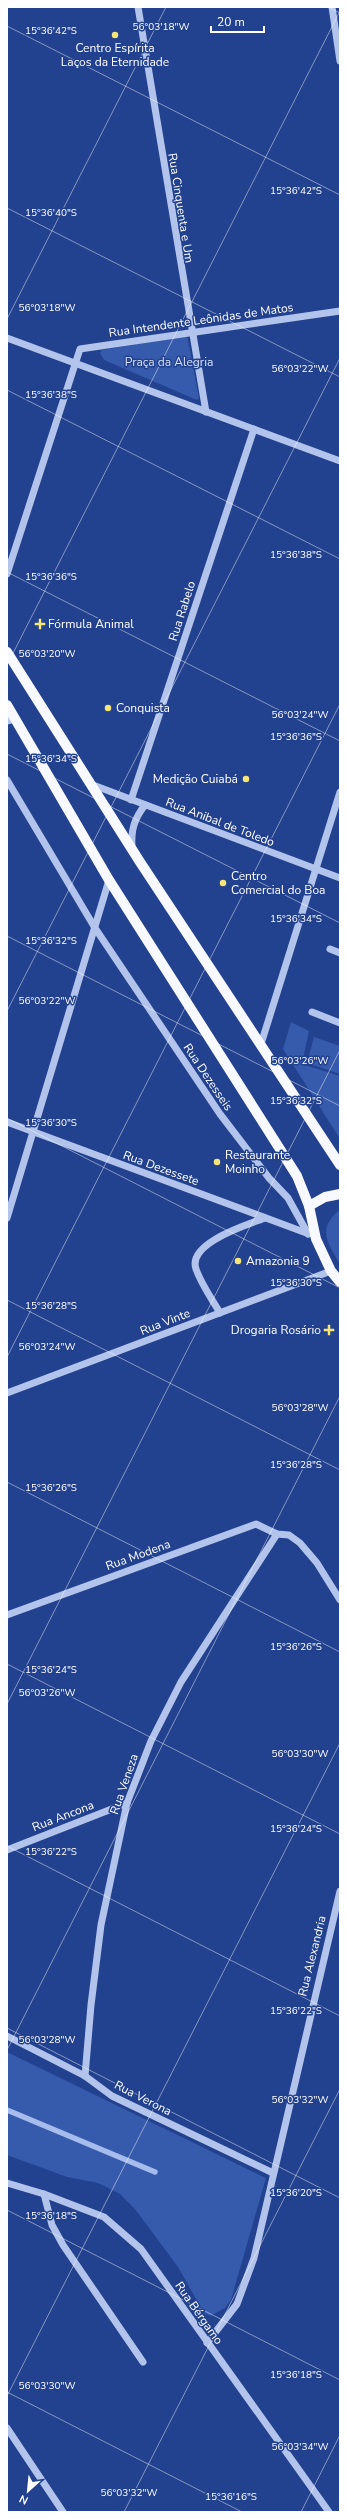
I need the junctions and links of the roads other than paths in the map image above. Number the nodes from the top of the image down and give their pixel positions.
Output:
1 (138, 7) edge
2 (332, 7) edge
3 (340, 61) edge
4 (340, 311) edge
5 (190, 331) junction
6 (7, 338) edge
7 (75, 363) junction
8 (206, 412) junction
9 (254, 429) junction
10 (340, 462) edge
11 (7, 574) edge
12 (7, 652) edge
13 (7, 705) edge
14 (11, 720) edge
15 (7, 780) edge
16 (93, 785) junction
17 (340, 792) edge
18 (131, 800) junction
19 (145, 805) junction
20 (132, 849) junction
21 (314, 869) junction
22 (340, 878) edge
23 (108, 880) junction
24 (95, 928) junction
25 (330, 950) dead end
26 (340, 953) edge
27 (312, 1012) dead end
28 (340, 1023) edge
29 (261, 1044) junction
30 (7, 1122) edge
31 (32, 1132) junction
32 (340, 1165) edge
33 (340, 1194) edge
34 (309, 1206) junction
35 (7, 1218) edge
36 (265, 1218) junction
37 (312, 1236) junction
38 (331, 1271) junction
39 (340, 1282) edge
40 (220, 1313) junction
41 (7, 1393) edge
42 (277, 1534) junction
43 (340, 1600) edge
44 (7, 1615) edge
45 (127, 1803) junction
46 (7, 1850) edge
47 (340, 1891) edge
48 (7, 2036) edge
49 (85, 2076) junction
50 (273, 2174) junction
51 (7, 2183) edge
52 (44, 2194) junction
53 (207, 2344) junction
54 (143, 2362) dead end
55 (7, 2428) edge
56 (63, 2512) edge
57 (329, 2512) edge

1 - 5 street, Rua Cinquenta e Um
2 - 3 street
4 - 5 street, Rua Intendente Leônidas de Matos
5 - 7 street, Rua Intendente Leônidas de Matos
5 - 8 street, Rua Cinquenta e Um
6 - 7 street
7 - 8 street
7 - 11 street
8 - 9 street
9 - 10 street
9 - 18 street, Rua Rabelo
12 - 16 main road
13 - 14 main road
14 - 23 main road
15 - 24 street, Rua Dezesseis
16 - 18 street, Rua Anibal de Toledo
16 - 20 main road
17 - 21 street
18 - 19 street, Rua Anibal de Toledo
19 - 20 street
19 - 21 street, Rua Anibal de Toledo
20 - 29 main road
21 - 22 street, Rua Anibal de Toledo
21 - 29 street
23 - 24 street
23 - 34 main road
24 - 31 street
24 - 37 street, Rua Dezesseis
25 - 26 street
27 - 28 street
29 - 32 main road
30 - 31 street, Rua Dezessete
31 - 35 street
31 - 36 street, Rua Dezessete
33 - 34 main road
34 - 37 main road
36 - 37 street, Rua Dezessete
36 - 40 street
37 - 38 main road
38 - 39 main road
38 - 40 street, Rua Vinte
40 - 41 street, Rua Vinte
42 - 43 street, Rua Modena
42 - 44 street, Rua Modena
42 - 45 street, Rua Veneza
45 - 46 street, Rua Ancona
45 - 49 street, Rua Veneza
47 - 50 street, Rua Alexandria
48 - 49 street, Rua Verona
49 - 50 street, Rua Verona
50 - 53 street, Rua Alexandria
51 - 52 street, Rua Bérgamo
52 - 53 street, Rua Bérgamo
52 - 54 street
53 - 57 street, Rua Bérgamo
55 - 56 street

